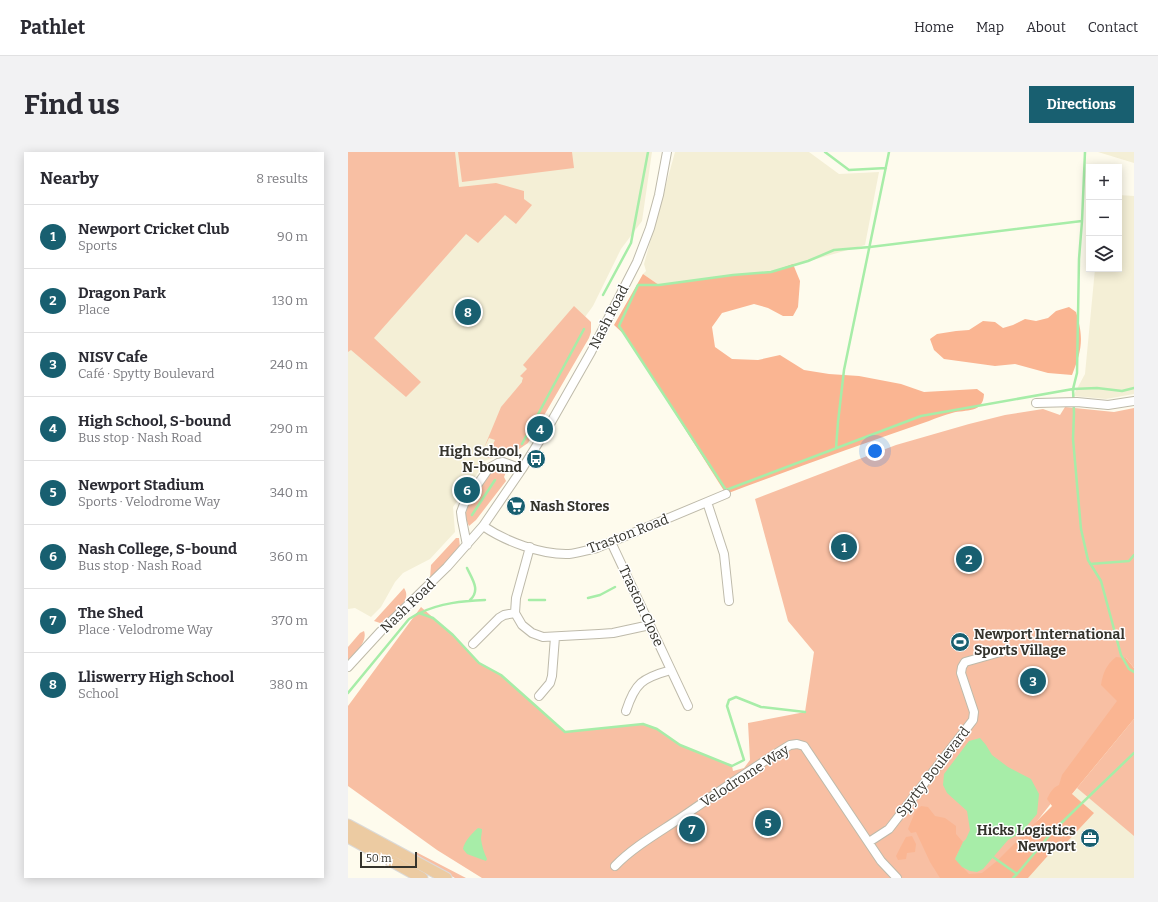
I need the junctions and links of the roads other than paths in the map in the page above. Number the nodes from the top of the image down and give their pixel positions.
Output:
1 (667, 152) edge
2 (1134, 401) edge
3 (1036, 403) dead end
4 (522, 470) junction
5 (726, 494) dead end
6 (707, 502) junction
7 (483, 526) junction
8 (611, 542) junction
9 (467, 545) junction
10 (530, 547) junction
11 (729, 601) dead end
12 (515, 613) junction
13 (650, 624) junction
14 (555, 637) junction
15 (473, 644) dead end
16 (1004, 651) dead end
17 (348, 667) edge
18 (671, 670) junction
19 (539, 696) dead end
20 (688, 706) dead end
21 (626, 711) dead end
22 (348, 825) edge
23 (348, 838) edge
24 (869, 842) junction
25 (615, 866) dead end
26 (422, 878) edge
27 (446, 878) edge
28 (897, 878) edge

1 - 4 street, Nash Road
2 - 3 street
4 - 7 street, Nash Road
4 - 9 street
5 - 6 street, Traston Road
6 - 8 street, Traston Road
6 - 11 street
7 - 9 street, Nash Road
7 - 10 street, Traston Road
8 - 10 street, Traston Road
8 - 13 street, Traston Close
9 - 17 street, Nash Road
10 - 12 street
12 - 14 street
12 - 15 street
13 - 14 street
13 - 18 street, Traston Close
14 - 19 street
16 - 24 street, Spytty Boulevard
18 - 20 street, Traston Close
18 - 21 street
22 - 27 main road
23 - 26 main road
24 - 25 street, Velodrome Way
24 - 28 street, Velodrome Way

